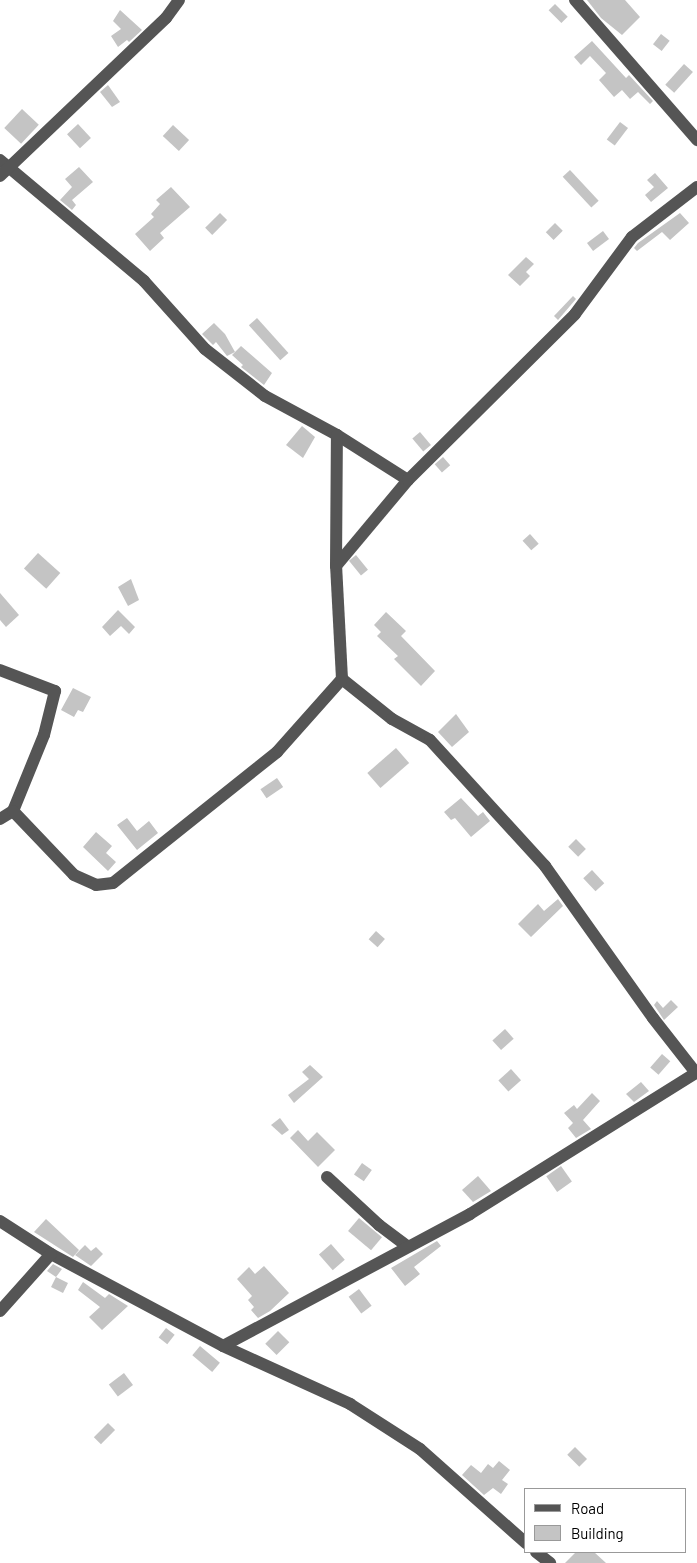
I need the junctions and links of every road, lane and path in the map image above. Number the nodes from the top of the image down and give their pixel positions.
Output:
1 (179, 0) edge
2 (576, 0) edge
3 (697, 140) edge
4 (3, 167) edge
5 (697, 187) edge
6 (337, 435) junction
7 (408, 480) junction
8 (336, 566) junction
9 (0, 670) edge
10 (342, 679) junction
11 (13, 811) junction
12 (0, 819) edge
13 (697, 1072) edge
14 (327, 1177) dead end
15 (0, 1221) edge
16 (408, 1247) junction
17 (51, 1254) junction
18 (0, 1311) edge
19 (224, 1346) junction
20 (524, 1542) edge
21 (537, 1553) edge
22 (550, 1563) edge

1 - 4 street
2 - 3 street
4 - 6 street
5 - 7 street
6 - 7 street
6 - 8 street
7 - 8 street
8 - 10 street
9 - 11 street
10 - 11 street
10 - 13 street
11 - 12 street
13 - 16 street
14 - 16 street
15 - 17 street
16 - 19 street
17 - 18 street
17 - 19 street
19 - 20 street
21 - 22 street

